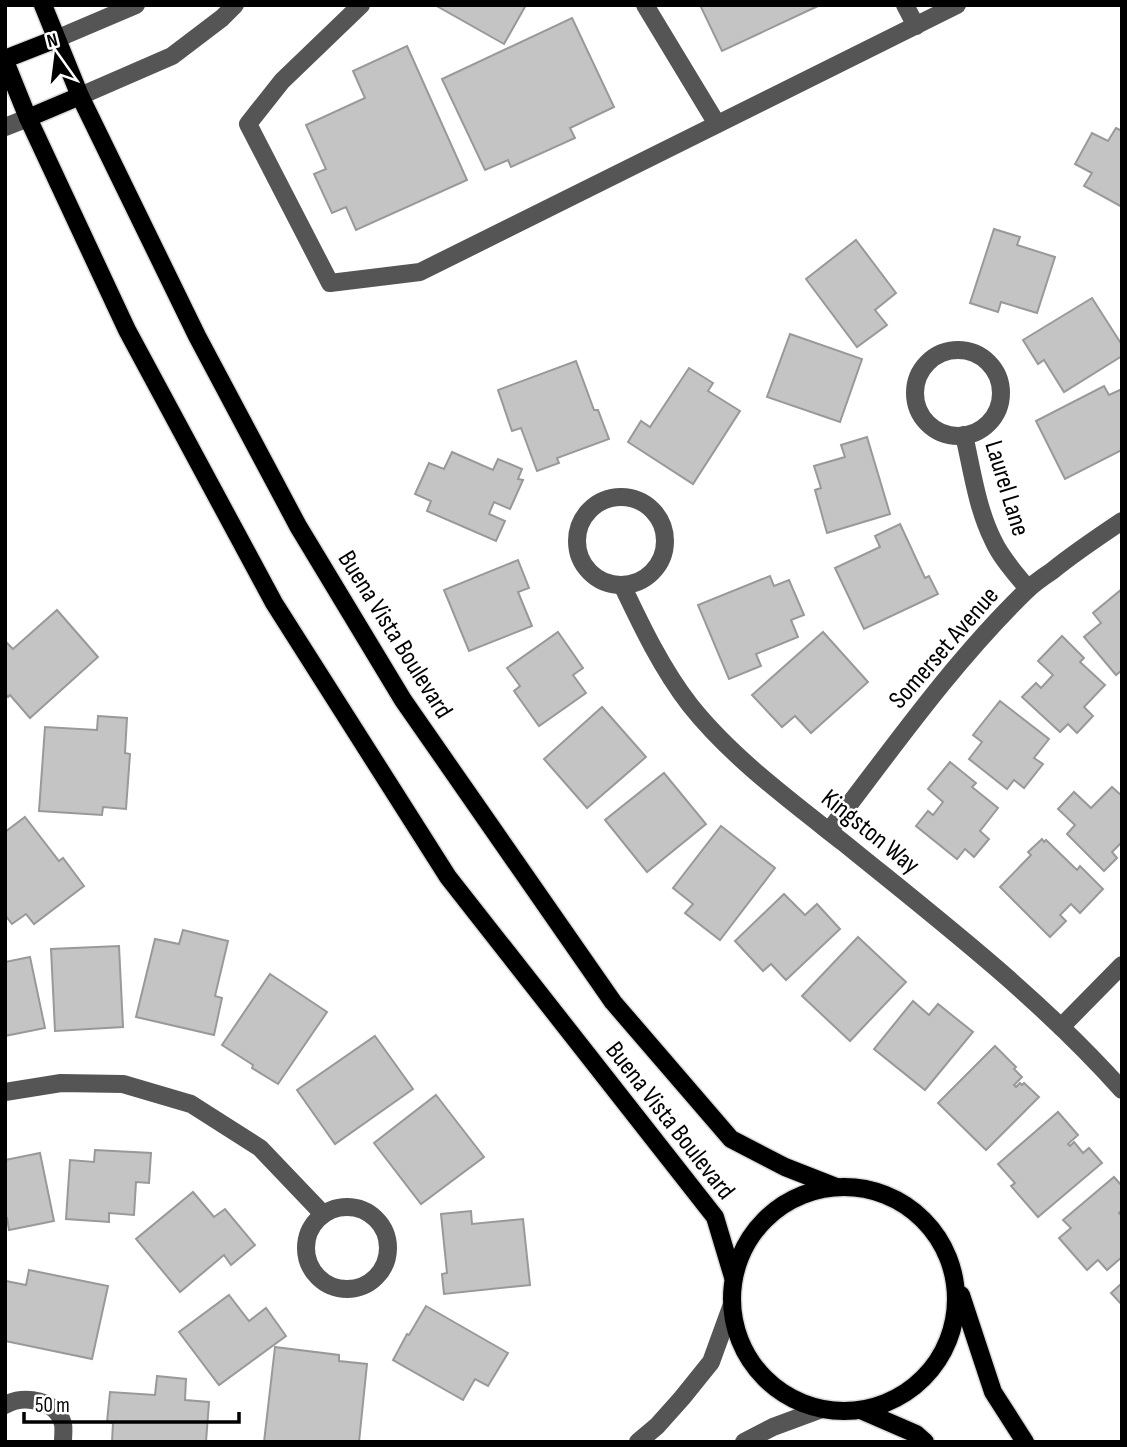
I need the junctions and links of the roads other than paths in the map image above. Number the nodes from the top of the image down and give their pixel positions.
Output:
1 (43, 5) edge
2 (136, 5) edge
3 (235, 5) edge
4 (361, 5) edge
5 (645, 5) edge
6 (905, 5) edge
7 (957, 5) edge
8 (916, 26) junction
9 (56, 39) junction
10 (5, 60) edge
11 (80, 96) junction
12 (28, 118) junction
13 (717, 124) junction
14 (5, 127) edge
15 (964, 435) junction
16 (1122, 521) edge
17 (622, 585) junction
18 (1028, 589) junction
19 (829, 831) junction
20 (1122, 965) edge
21 (1061, 1027) junction
22 (1122, 1090) edge
23 (5, 1092) edge
24 (836, 1187) junction
25 (323, 1214) junction
26 (955, 1276) junction
27 (733, 1277) junction
28 (731, 1307) junction
29 (5, 1405) edge
30 (819, 1410) junction
31 (863, 1411) junction
32 (63, 1442) edge
33 (638, 1442) edge
34 (744, 1442) edge
35 (925, 1442) edge
36 (1025, 1442) edge

1 - 9 main road, Buena Vista Boulevard
2 - 9 street
3 - 11 street
4 - 13 street
5 - 13 street
6 - 8 street
7 - 8 street
8 - 13 street
9 - 10 main road
9 - 11 main road, Buena Vista Boulevard
10 - 12 main road, Buena Vista Boulevard
11 - 12 main road
11 - 24 main road, Buena Vista Boulevard
12 - 14 street
12 - 27 main road, Buena Vista Boulevard
15 - 15 street, Laurel Lane
15 - 18 street, Laurel Lane
16 - 18 street, Somerset Avenue
17 - 17 street
17 - 19 street, Kingston Way
18 - 19 street, Somerset Avenue
19 - 21 street, Kingston Way
20 - 21 street
21 - 22 street, Kingston Way
23 - 25 street
24 - 26 main road, Buena Vista Boulevard
24 - 27 main road, Buena Vista Boulevard
25 - 25 street
26 - 31 main road, Buena Vista Boulevard
26 - 36 main road, Buena Vista Boulevard
27 - 28 main road, Buena Vista Boulevard
28 - 30 main road, Buena Vista Boulevard
28 - 33 street
29 - 32 street
30 - 31 main road, Buena Vista Boulevard
30 - 34 street
31 - 35 main road, Buena Vista Boulevard

